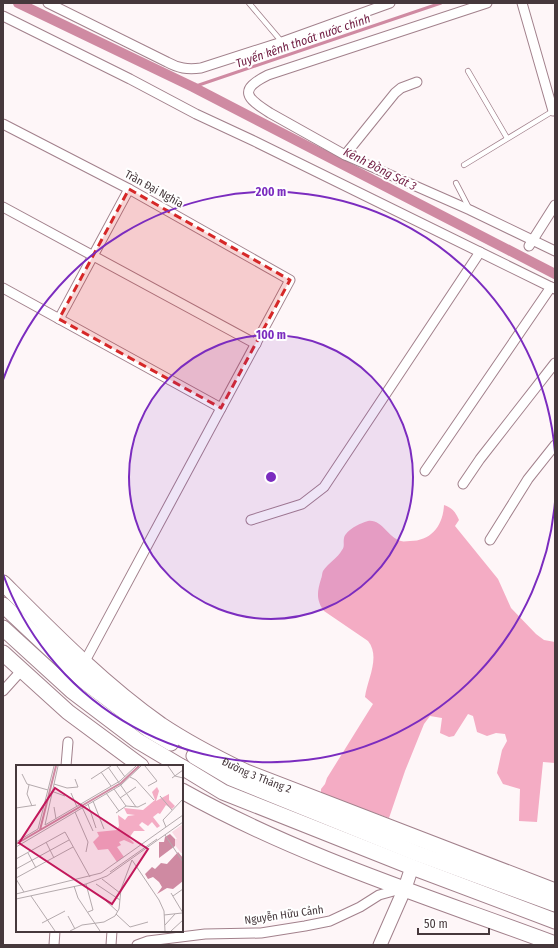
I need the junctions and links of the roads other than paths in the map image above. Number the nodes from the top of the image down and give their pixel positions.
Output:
1 (48, 3) edge
2 (249, 3) edge
3 (390, 3) edge
4 (487, 3) edge
5 (522, 3) edge
6 (3, 16) edge
7 (282, 42) junction
8 (468, 71) dead end
9 (417, 82) dead end
10 (553, 111) joint
11 (3, 124) edge
12 (507, 138) junction
13 (345, 155) junction
14 (464, 165) dead end
15 (456, 183) dead end
16 (129, 189) junction
17 (555, 205) edge
18 (3, 207) edge
19 (470, 210) junction
20 (531, 243) junction
21 (555, 251) edge
22 (480, 252) junction
23 (94, 256) junction
24 (3, 288) edge
25 (553, 288) edge
26 (59, 319) junction
27 (256, 344) junction
28 (555, 363) edge
29 (221, 408) junction
30 (555, 445) edge
31 (425, 471) dead end
32 (463, 484) dead end
33 (251, 520) dead end
34 (490, 540) dead end
35 (3, 583) edge
36 (3, 605) edge
37 (3, 628) edge
38 (3, 653) edge
39 (84, 663) junction
40 (21, 671) junction
41 (3, 691) edge
42 (68, 742) dead end
43 (134, 764) edge
44 (66, 765) edge
45 (178, 765) edge
46 (183, 768) edge
47 (183, 793) edge
48 (419, 846) junction
49 (412, 868) junction
50 (405, 888) junction
51 (555, 891) edge
52 (555, 904) edge
53 (555, 921) edge
54 (55, 932) edge
55 (112, 932) edge
56 (555, 944) edge
57 (54, 945) edge
58 (112, 945) edge
59 (137, 945) edge
60 (380, 945) edge

1 - 7 street
2 - 7 lane
3 - 7 street
4 - 13 street
5 - 10 street
6 - 22 street
8 - 12 lane
9 - 13 street
10 - 12 lane
11 - 16 street, Trần Đại Nghĩa
12 - 14 lane
13 - 19 street
15 - 19 lane
16 - 23 street
16 - 27 street, Trần Đại Nghĩa
17 - 20 street
18 - 23 street
19 - 20 street
20 - 21 street
22 - 25 street
22 - 33 street
23 - 26 street
23 - 27 street
24 - 26 street
25 - 31 street
26 - 29 street
27 - 29 street
28 - 32 street
29 - 39 street
30 - 34 street
35 - 39 main road, Đường 3 Tháng 2
36 - 48 main road, Đường 3 Tháng 2
37 - 45 main road
38 - 40 main road
39 - 48 main road, Đường 3 Tháng 2
40 - 41 street
40 - 43 main road
42 - 44 street
46 - 49 main road
47 - 50 main road
48 - 49 main road
48 - 51 main road, Đường 3 Tháng 2
48 - 52 main road, Đường 3 Tháng 2
49 - 50 street
49 - 53 main road
50 - 56 main road
50 - 59 street, Nguyễn Hữu Cảnh
50 - 60 street
54 - 57 street
55 - 58 street

